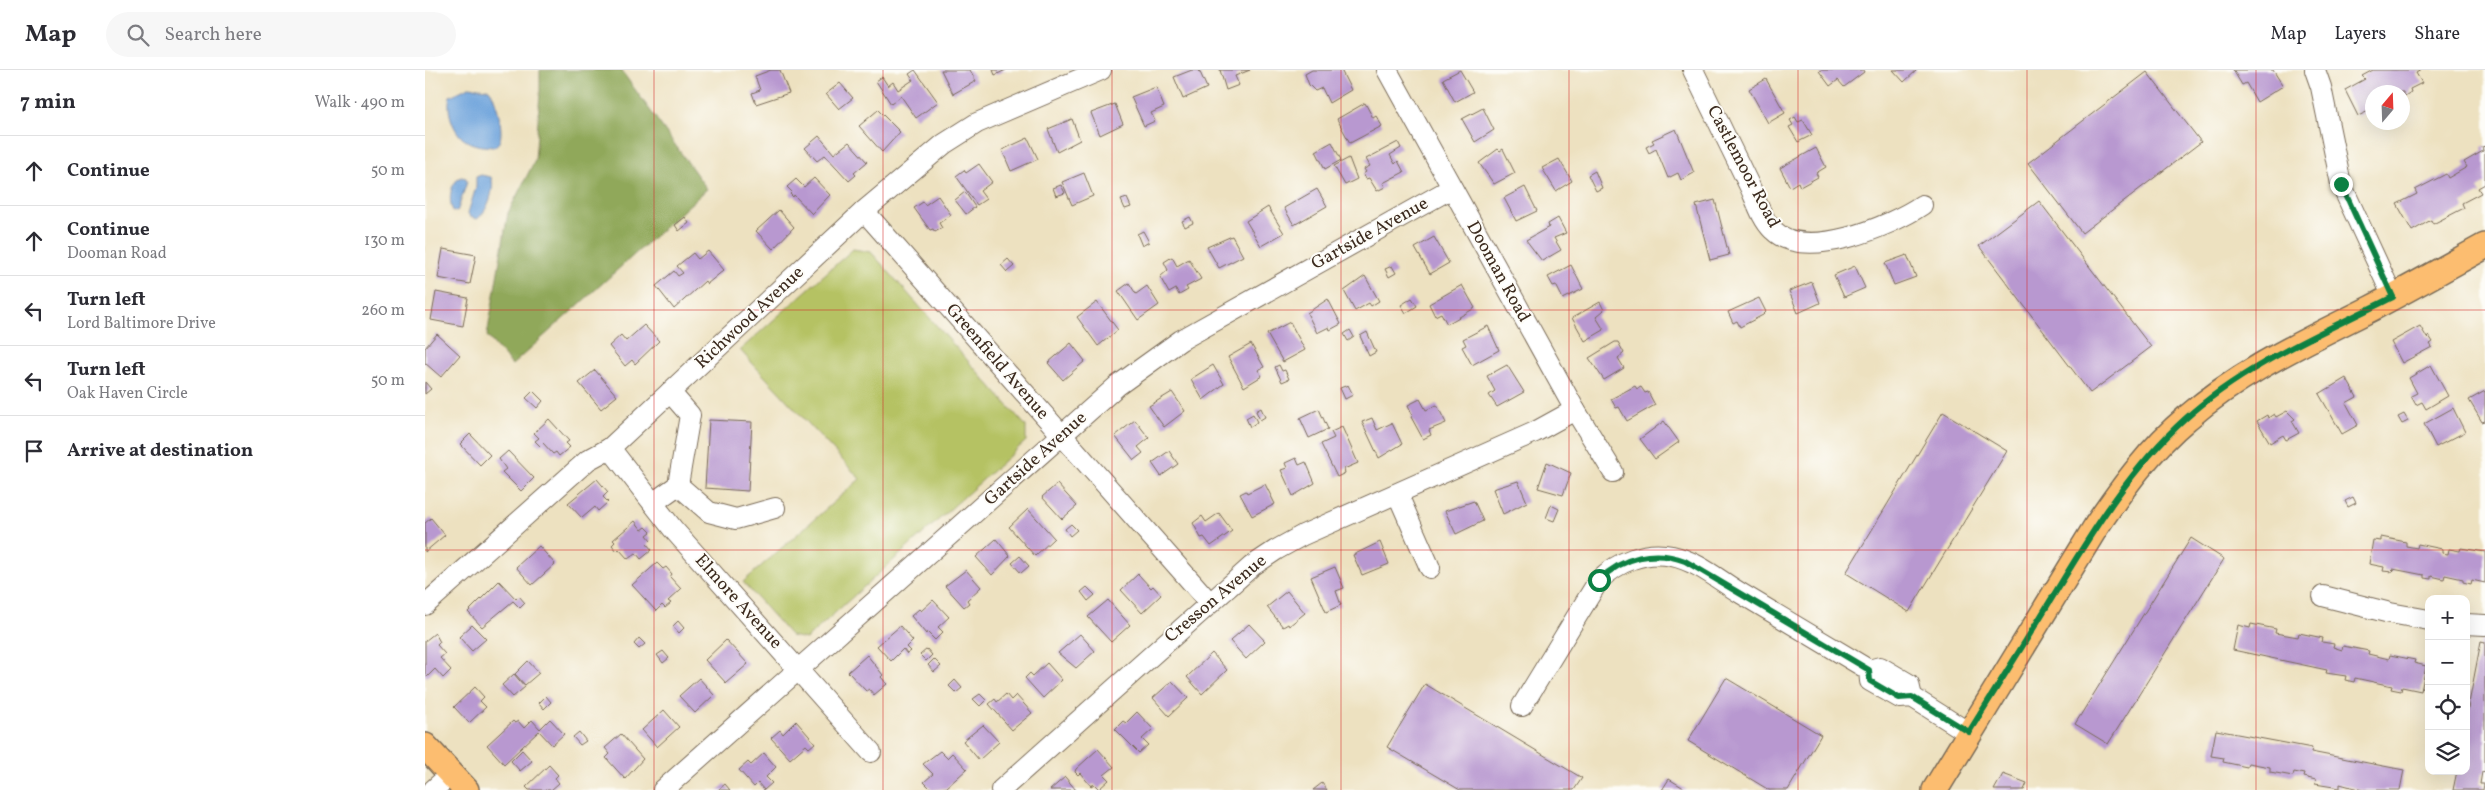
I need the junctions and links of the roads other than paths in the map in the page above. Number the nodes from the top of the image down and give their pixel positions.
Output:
1 (1101, 70) edge
2 (1387, 70) edge
3 (1693, 70) edge
4 (2315, 70) edge
5 (1452, 188) junction
6 (1922, 205) dead end
7 (864, 210) junction
8 (2485, 246) edge
9 (2393, 297) junction
10 (670, 392) junction
11 (1575, 410) junction
12 (1062, 436) junction
13 (610, 448) junction
14 (1613, 472) dead end
15 (678, 485) junction
16 (1398, 495) junction
17 (653, 503) junction
18 (775, 508) dead end
19 (1430, 568) dead end
20 (2323, 596) dead end
21 (1210, 603) junction
22 (425, 605) edge
23 (2425, 619) edge
24 (2470, 624) edge
25 (2485, 625) edge
26 (799, 670) junction
27 (1522, 706) dead end
28 (1969, 732) junction
29 (425, 746) edge
30 (871, 752) dead end
31 (450, 785) edge
32 (663, 790) edge
33 (1001, 790) edge
34 (1935, 790) edge

1 - 7 street, Richwood Avenue
2 - 5 street, Dooman Road
3 - 6 street, Castlemoor Road
4 - 9 street
5 - 11 street, Dooman Road
5 - 12 street, Gartside Avenue
7 - 10 street, Richwood Avenue
7 - 12 street, Greenfield Avenue
8 - 9 main road
9 - 28 main road
10 - 13 street, Richwood Avenue
10 - 15 street
11 - 14 street, Dooman Road
11 - 16 street, Cresson Avenue
12 - 21 street, Greenfield Avenue
12 - 26 street, Gartside Avenue
13 - 17 street, Elmore Avenue
13 - 22 street, Richwood Avenue
15 - 17 street
15 - 18 street
16 - 19 street
16 - 21 street, Cresson Avenue
17 - 26 street, Elmore Avenue
20 - 23 street
21 - 33 street, Cresson Avenue
24 - 25 street
26 - 30 street, Elmore Avenue
26 - 32 street, Gartside Avenue
27 - 28 street
28 - 34 main road
29 - 31 main road

